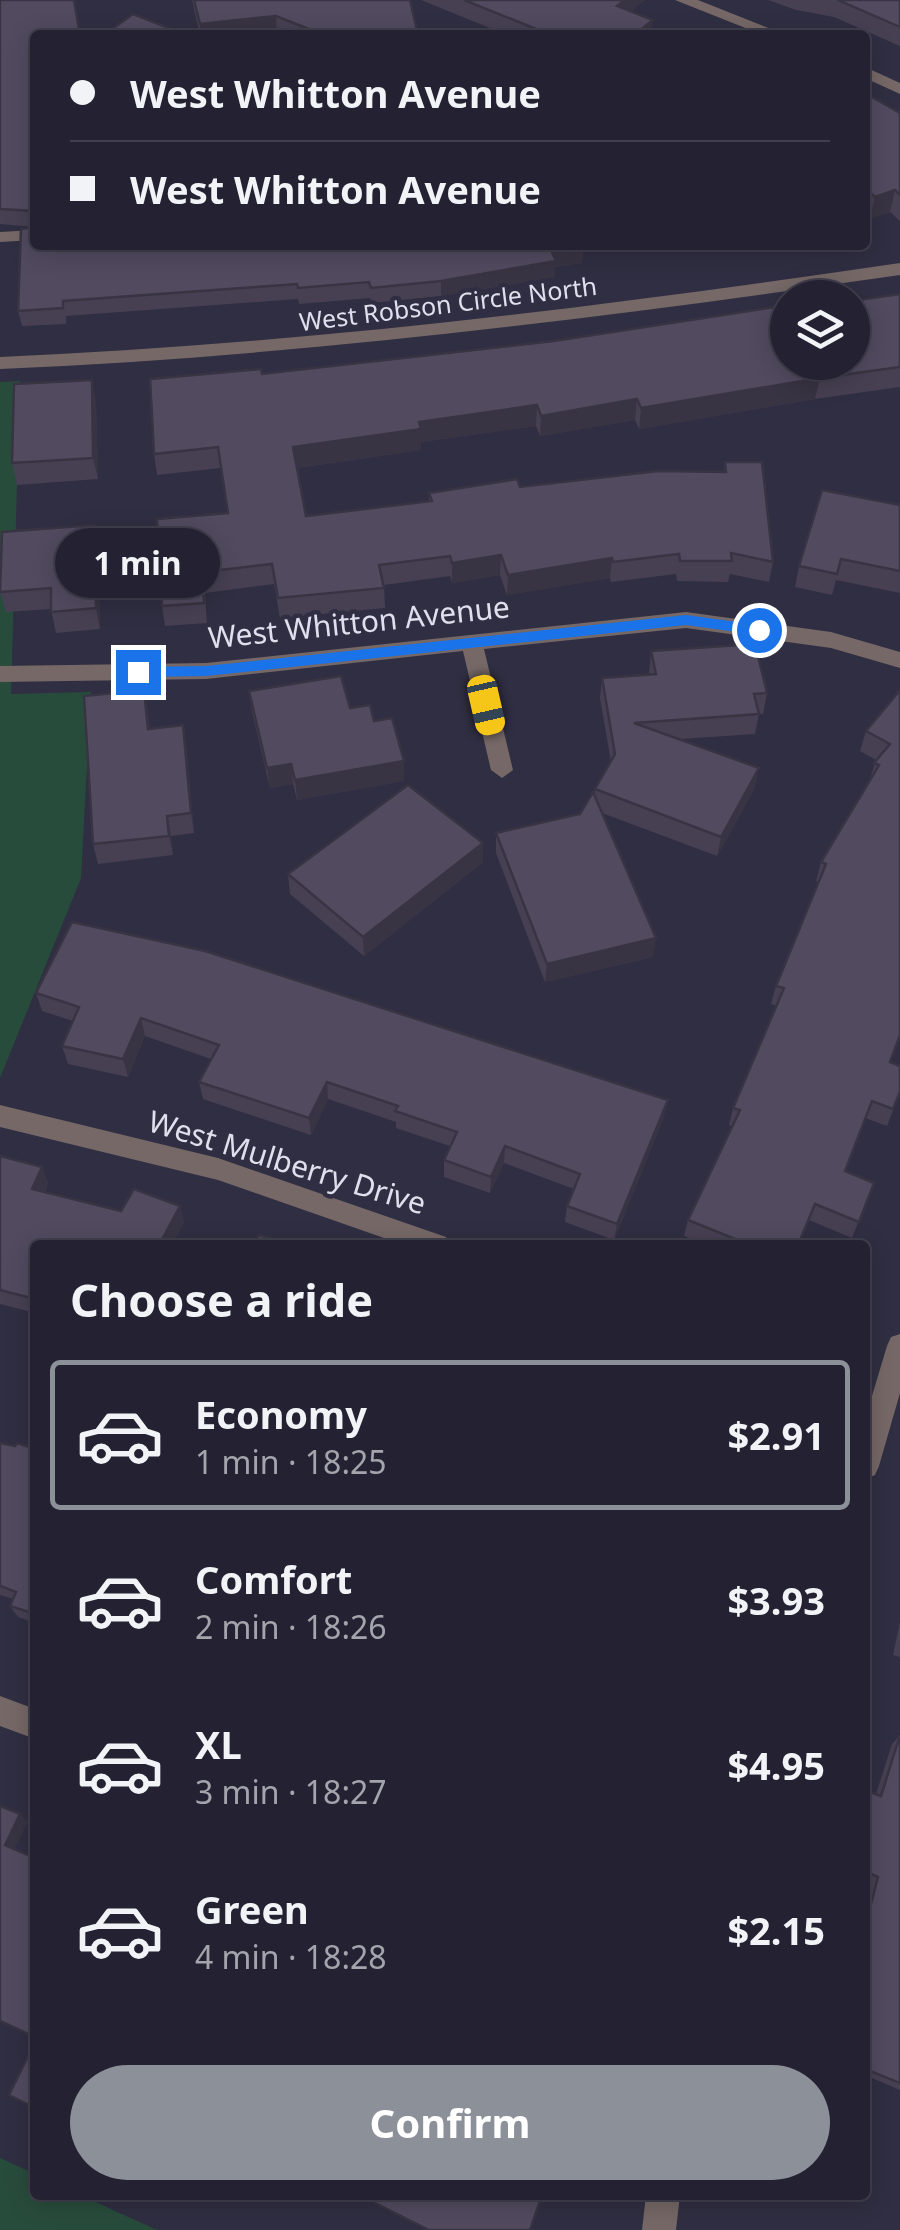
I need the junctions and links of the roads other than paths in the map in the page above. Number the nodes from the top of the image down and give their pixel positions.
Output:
1 (684, 0) edge
2 (734, 18) junction
3 (721, 30) edge
4 (765, 30) edge
5 (870, 74) edge
6 (900, 89) edge
7 (30, 235) edge
8 (0, 237) edge
9 (900, 268) edge
10 (0, 363) edge
11 (471, 640) junction
12 (900, 660) edge
13 (0, 674) edge
14 (502, 770) dead end
15 (0, 1116) edge
16 (423, 1240) edge
17 (900, 1346) edge
18 (875, 1397) edge
19 (870, 1432) edge
20 (0, 1711) edge
21 (30, 1722) edge
22 (662, 2200) edge
23 (659, 2230) edge

1 - 2 street
2 - 3 street
2 - 4 street
5 - 6 street
7 - 8 street
9 - 10 street, West Robson Circle North
11 - 12 street, West Whitton Avenue
11 - 13 street, West Whitton Avenue
11 - 14 street
15 - 16 street, West Mulberry Drive
17 - 18 street
18 - 19 street
20 - 21 street
22 - 23 street

